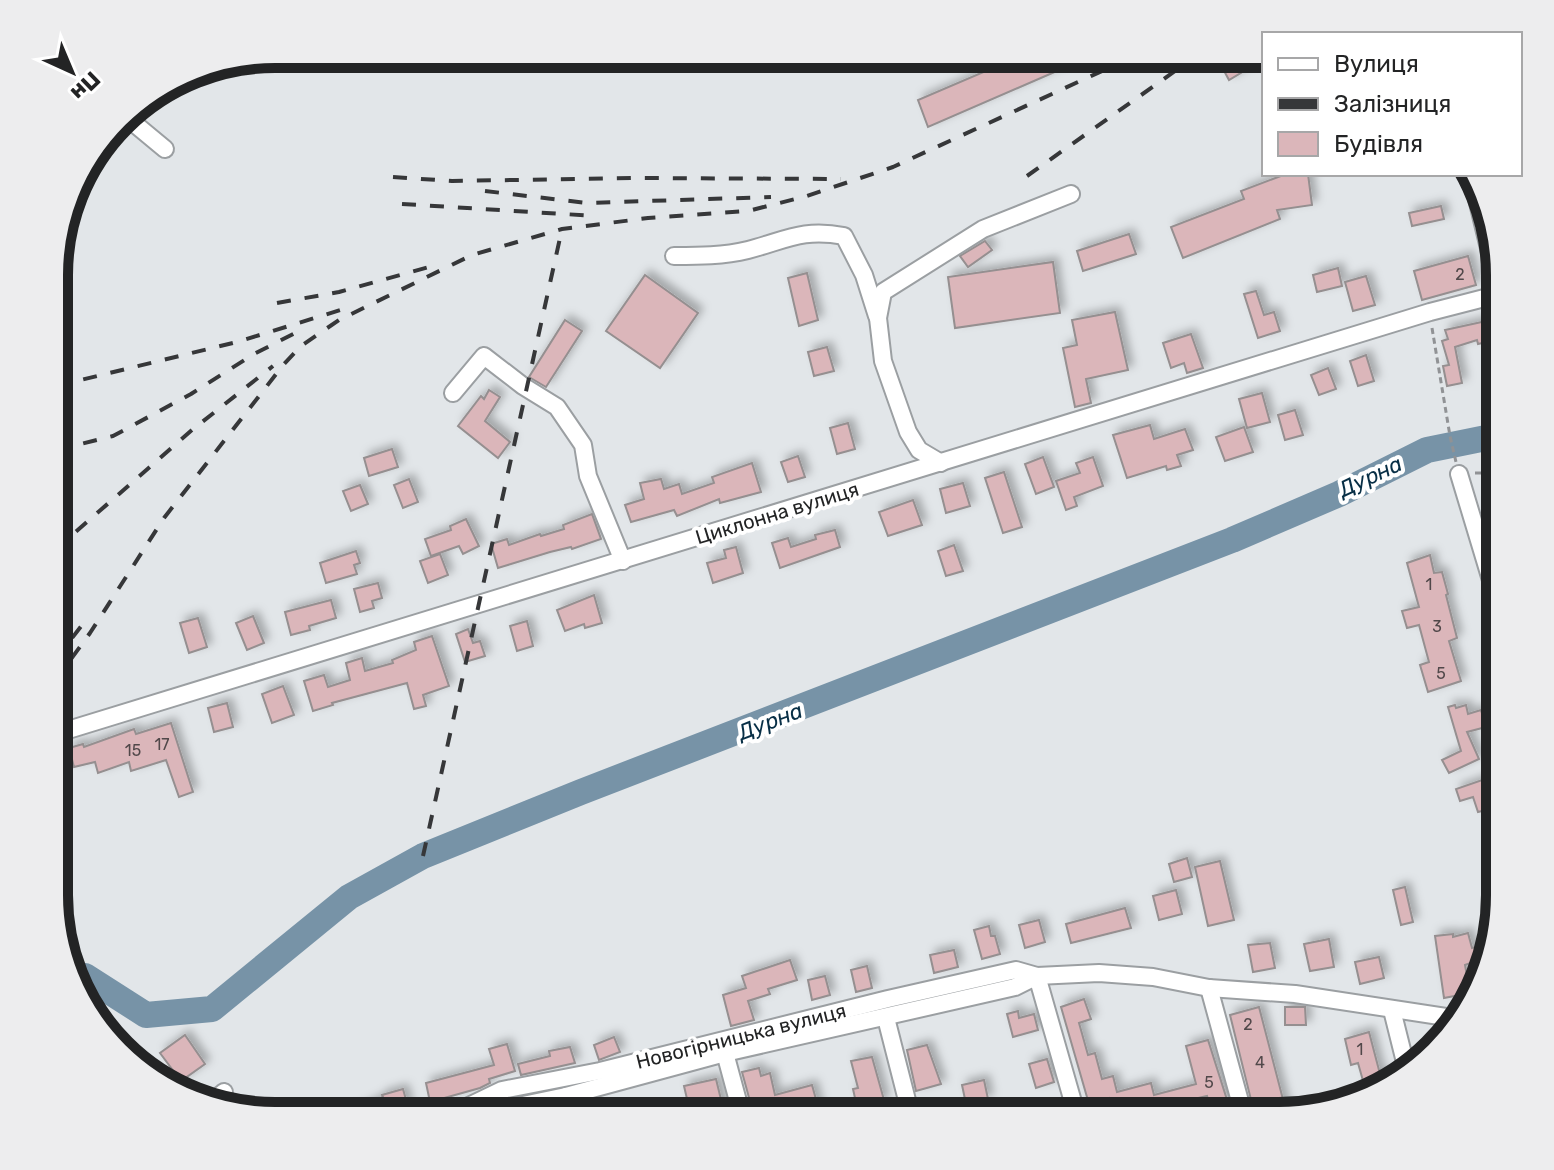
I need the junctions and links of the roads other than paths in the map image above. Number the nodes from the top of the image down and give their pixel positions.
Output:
1 (134, 123) edge
2 (165, 149) dead end
3 (1071, 194) dead end
4 (674, 256) dead end
5 (1486, 298) edge
6 (878, 318) junction
7 (453, 393) dead end
8 (941, 463) junction
9 (1459, 474) road end
10 (623, 561) junction
11 (1486, 564) edge
12 (68, 730) edge
13 (1037, 976) junction
14 (1209, 988) junction
15 (1392, 1010) junction
16 (1446, 1017) edge
17 (886, 1018) junction
18 (725, 1053) junction
19 (1404, 1059) edge
20 (224, 1092) dead end
21 (220, 1095) edge
22 (566, 1096) junction
23 (477, 1102) edge
24 (537, 1102) edge
25 (568, 1102) edge
26 (738, 1102) edge
27 (907, 1102) edge
28 (1073, 1102) edge
29 (1240, 1102) edge

1 - 2 street
3 - 6 street
4 - 6 street
5 - 8 street, Циклонна вулиця
6 - 8 street
7 - 10 street
8 - 10 street, Циклонна вулиця
9 - 11 street
10 - 12 street, Циклонна вулиця
13 - 14 street, Новогірницька вулиця
13 - 17 street, Новогірницька вулиця
13 - 23 street, Новогірницька вулиця
13 - 28 street
14 - 15 street, Новогірницька вулиця
14 - 29 street
15 - 16 street, Новогірницька вулиця
15 - 19 street
17 - 18 street, Новогірницька вулиця
17 - 27 street
18 - 22 street, Новогірницька вулиця
18 - 26 street
20 - 21 street
22 - 24 street, Новогірницька вулиця
22 - 25 street

